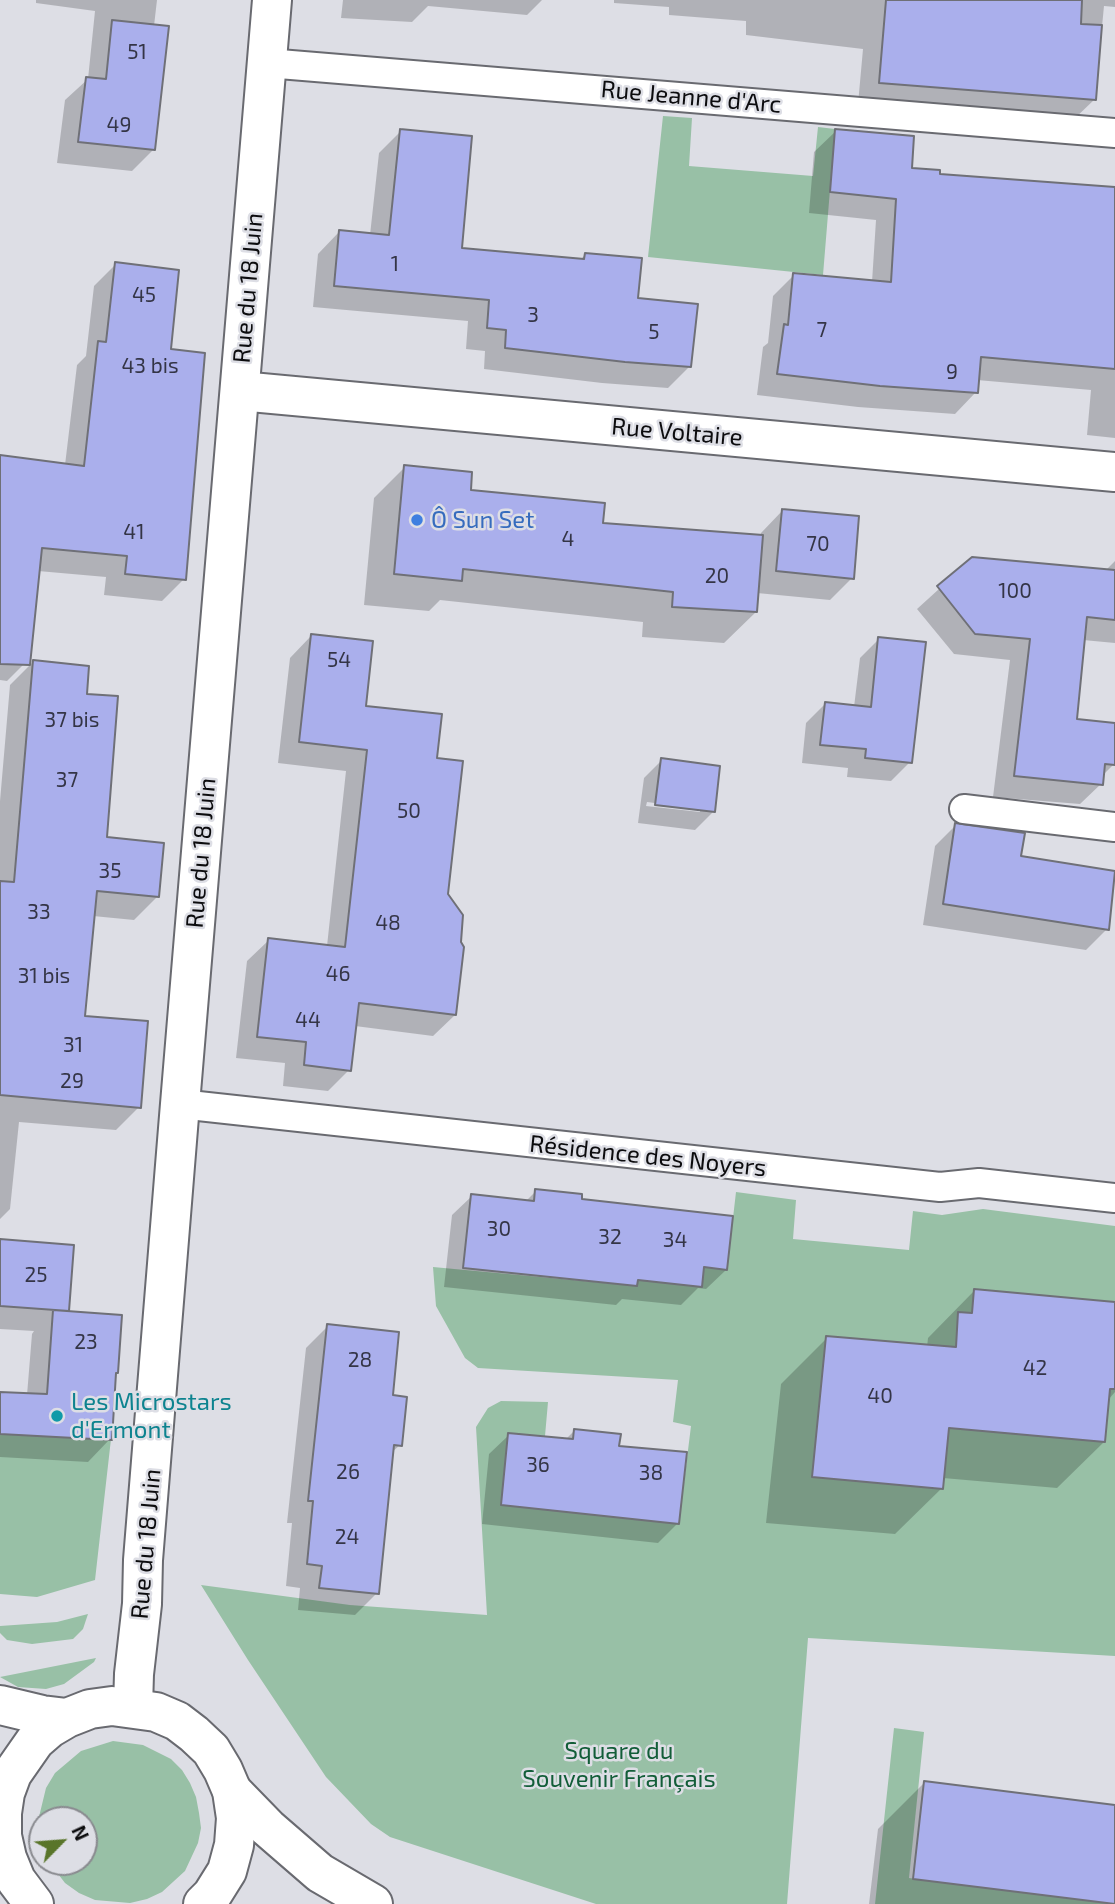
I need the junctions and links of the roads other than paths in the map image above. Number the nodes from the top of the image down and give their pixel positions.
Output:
1 (272, 0) edge
2 (267, 63) junction
3 (1115, 133) edge
4 (240, 391) junction
5 (1115, 472) edge
6 (964, 809) dead end
7 (1115, 827) edge
8 (180, 1104) junction
9 (1115, 1198) edge
10 (0, 1705) edge
11 (133, 1707) junction
12 (67, 1718) junction
13 (232, 1791) junction
14 (1, 1808) edge
15 (21, 1899) edge
16 (203, 1904) edge
17 (373, 1904) edge

1 - 2 street, Rue du 18 Juin
2 - 3 lane, Rue Jeanne d'Arc
2 - 4 street, Rue du 18 Juin
4 - 5 street, Rue Voltaire
4 - 8 street, Rue du 18 Juin
6 - 7 lane
8 - 9 lane, Résidence des Noyers
8 - 11 street, Rue du 18 Juin
10 - 12 street
11 - 12 street
11 - 13 street
12 - 14 street
13 - 16 street
13 - 17 street
14 - 15 street

